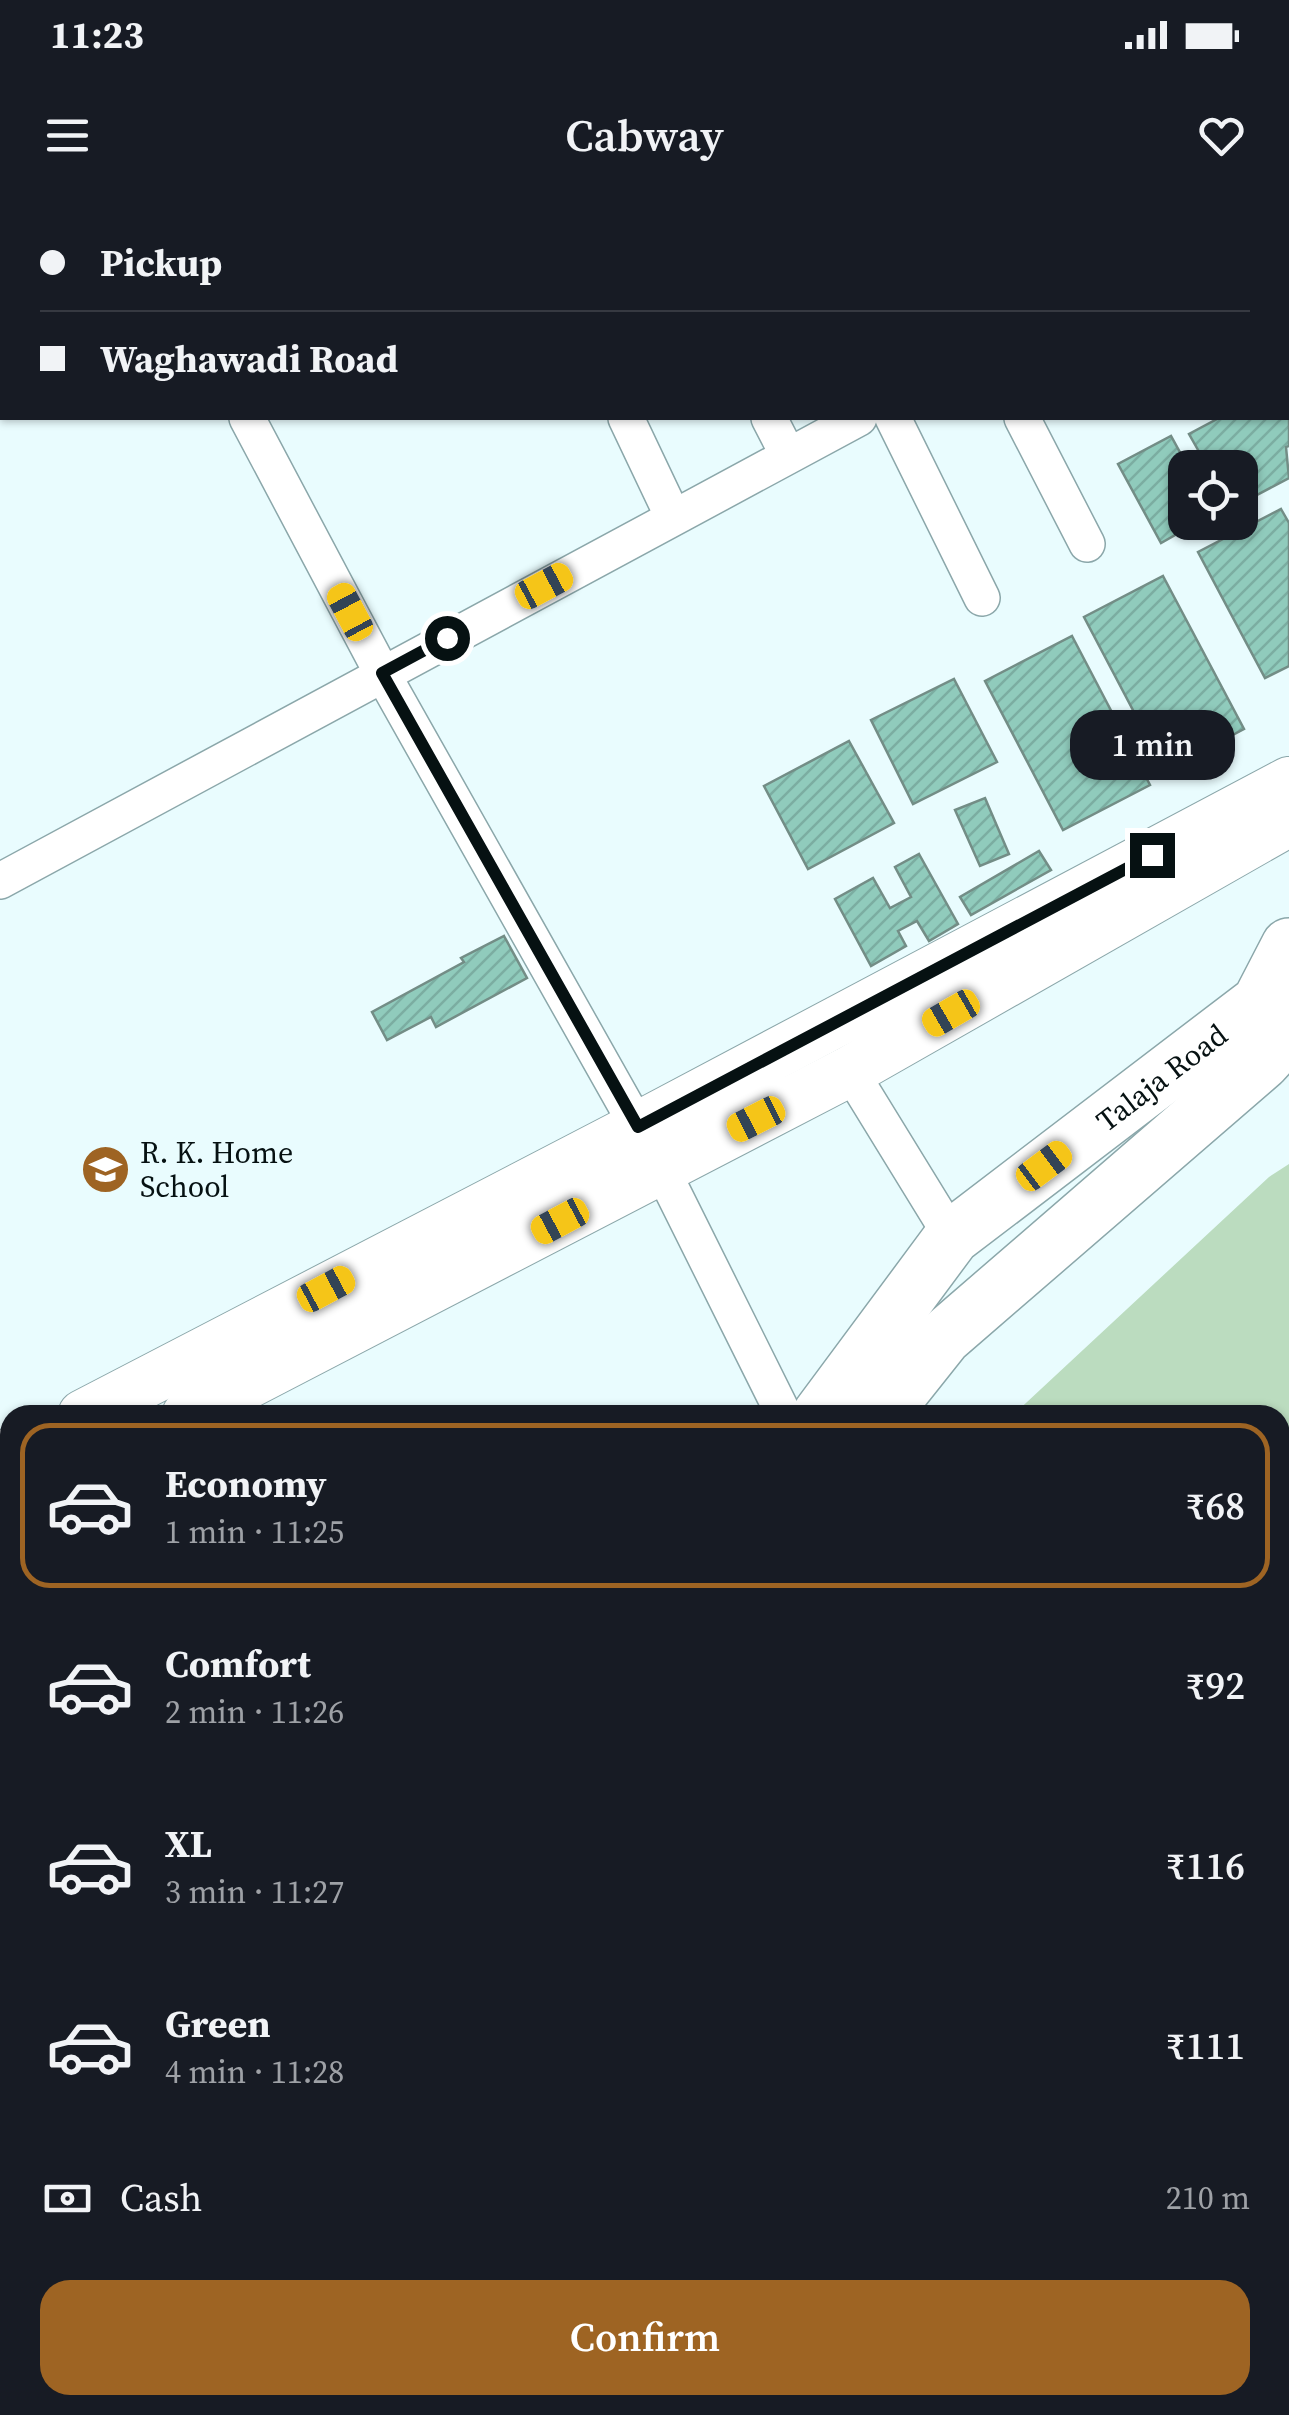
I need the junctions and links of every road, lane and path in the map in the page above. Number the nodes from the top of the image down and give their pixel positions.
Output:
1 (249, 420) edge
2 (627, 420) edge
3 (770, 420) edge
4 (855, 420) edge
5 (893, 420) edge
6 (1023, 420) edge
7 (788, 455) junction
8 (674, 517) junction
9 (1088, 544) dead end
10 (982, 598) dead end
11 (382, 673) junction
12 (1289, 782) edge
13 (1289, 822) edge
14 (0, 881) edge
15 (1289, 946) edge
16 (1279, 1009) edge
17 (850, 1070) junction
18 (650, 1148) junction
19 (952, 1237) junction
20 (103, 1405) edge
21 (204, 1405) edge
22 (779, 1405) edge
23 (827, 1405) edge
24 (890, 1405) edge

1 - 11 street
2 - 8 street
3 - 7 street
4 - 7 street
5 - 10 street
6 - 9 street
7 - 8 street
8 - 11 street
11 - 14 street
11 - 18 street
12 - 18 main road
13 - 17 main road
15 - 16 main road, Talaja Road
16 - 19 main road, Talaja Road
16 - 24 main road, Talaja Road
17 - 18 main road
17 - 19 street
18 - 20 main road
18 - 21 main road
18 - 22 street
19 - 23 main road, Talaja Road

